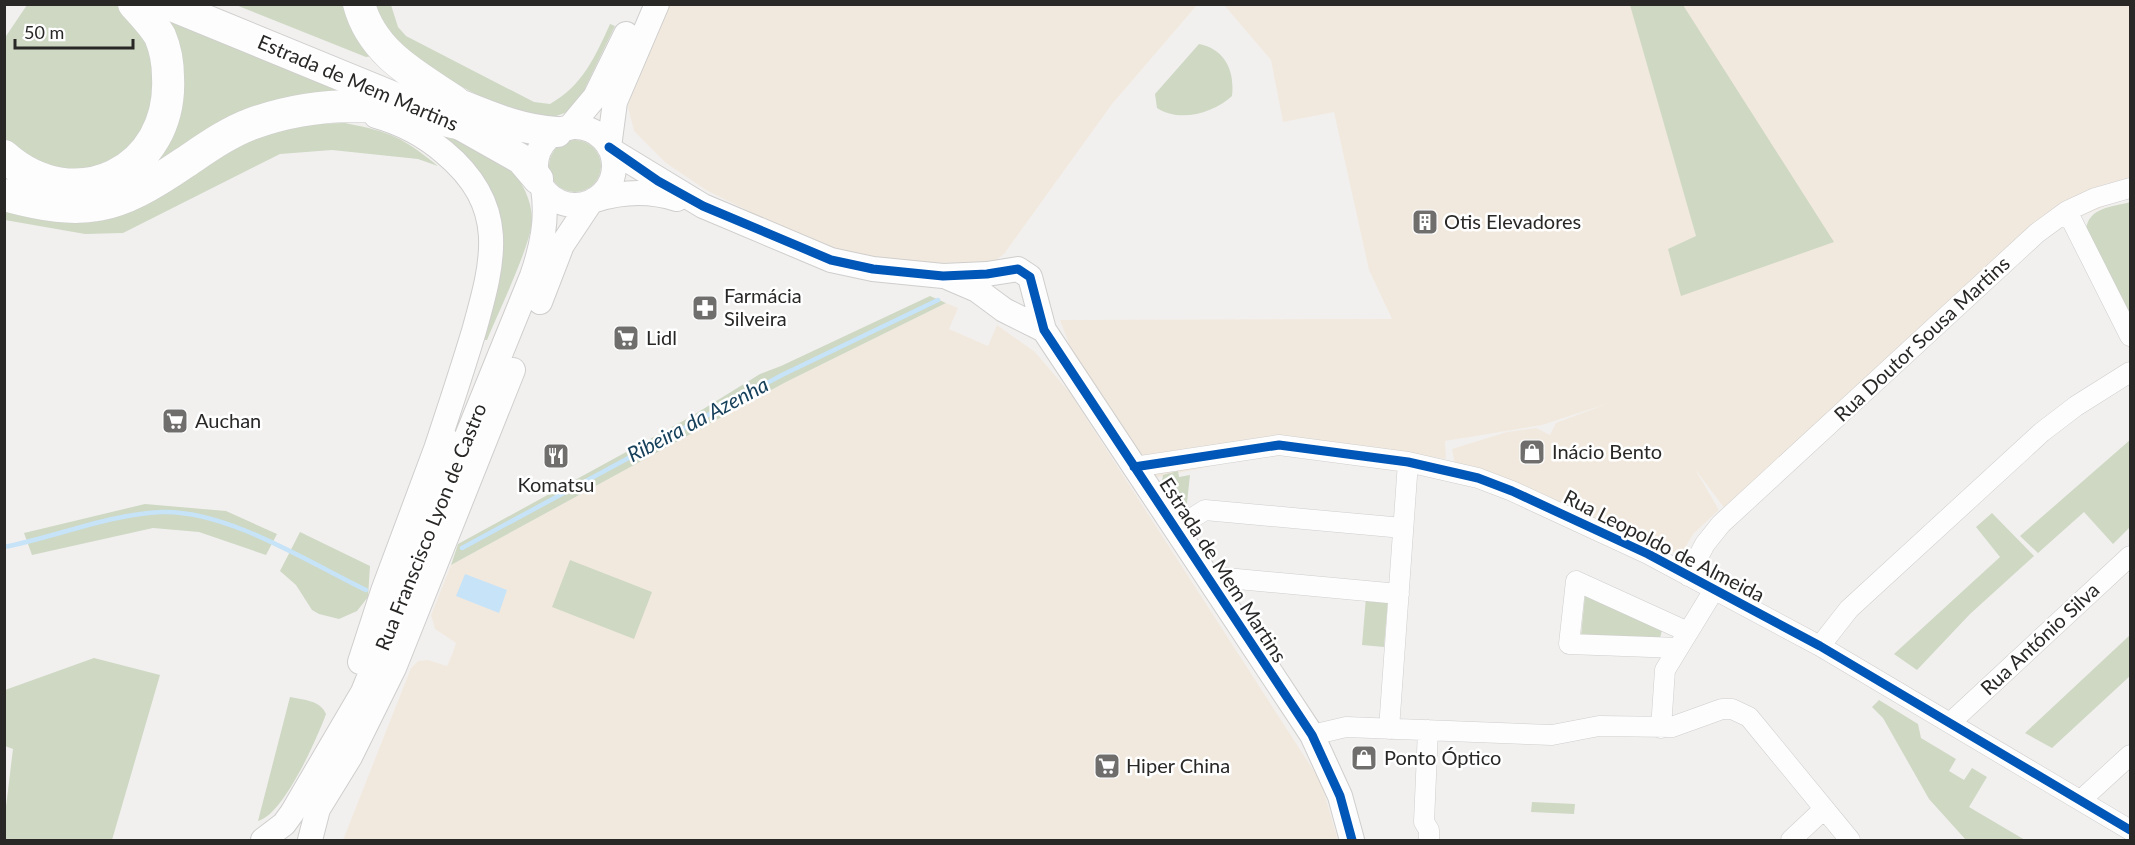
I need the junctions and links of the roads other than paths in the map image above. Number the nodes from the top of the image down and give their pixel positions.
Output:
1 (134, 4) edge
2 (168, 4) edge
3 (212, 4) edge
4 (359, 4) edge
5 (639, 4) edge
6 (657, 4) edge
7 (329, 107) junction
8 (456, 112) junction
9 (563, 130) junction
10 (610, 149) junction
11 (4, 156) edge
12 (541, 184) junction
13 (2130, 188) edge
14 (4, 195) edge
15 (592, 201) junction
16 (703, 206) junction
17 (2067, 211) junction
18 (1002, 272) junction
19 (943, 276) junction
20 (1035, 294) junction
21 (1001, 308) junction
22 (1044, 330) junction
23 (2130, 336) edge
24 (500, 359) junction
25 (2130, 372) edge
26 (436, 449) junction
27 (1408, 462) junction
28 (1134, 467) junction
29 (1403, 528) junction
30 (1175, 530) junction
31 (2130, 556) edge
32 (1206, 576) junction
33 (1688, 576) junction
34 (1714, 590) junction
35 (1399, 594) junction
36 (1683, 640) junction
37 (1820, 646) junction
38 (1950, 723) junction
39 (1661, 728) junction
40 (1389, 729) junction
41 (1428, 730) junction
42 (1312, 735) junction
43 (2130, 755) edge
44 (324, 760) junction
45 (2081, 800) junction
46 (1824, 809) junction
47 (2130, 830) edge
48 (264, 840) edge
49 (284, 840) edge
50 (309, 840) edge
51 (1352, 840) edge
52 (1429, 840) edge
53 (1791, 840) edge
54 (1850, 840) edge

1 - 11 highway
2 - 8 main road, Estrada de Mem Martins
3 - 8 main road, Estrada de Mem Martins
4 - 8 highway
5 - 9 street
6 - 10 street
7 - 8 highway
7 - 14 highway
7 - 26 street
8 - 9 main road, Estrada de Mem Martins
8 - 12 main road, Estrada de Mem Martins
9 - 10 street
9 - 12 street
10 - 15 street
10 - 16 street, Estrada de Mem Martins
12 - 15 street
12 - 24 street, Rua Franscisco Lyon de Castro
13 - 17 street, Rua Doutor Sousa Martins
15 - 16 street, Estrada de Mem Martins
15 - 50 street, Rua Franscisco Lyon de Castro
16 - 19 street, Estrada de Mem Martins
17 - 23 street
17 - 33 street, Rua Doutor Sousa Martins
18 - 19 street, Estrada de Mem Martins
18 - 20 street, Estrada de Mem Martins
18 - 21 street
19 - 21 street, Estrada de Mem Martins
20 - 21 street
20 - 22 street, Estrada de Mem Martins
21 - 22 street, Estrada de Mem Martins
22 - 28 street, Estrada de Mem Martins
24 - 26 street
24 - 44 street, Rua Franscisco Lyon de Castro
25 - 37 street
26 - 44 street
27 - 28 street, Rua Leopoldo de Almeida
27 - 29 street
27 - 33 street, Rua Leopoldo de Almeida
28 - 30 street, Estrada de Mem Martins
29 - 30 street
29 - 35 street
30 - 32 street, Estrada de Mem Martins
31 - 38 street, Rua António Silva
32 - 35 street
32 - 42 street, Estrada de Mem Martins
33 - 34 street, Rua Leopoldo de Almeida
34 - 36 street
34 - 37 street, Rua Leopoldo de Almeida
35 - 40 street
36 - 36 street
36 - 39 street
37 - 38 street, Rua Leopoldo de Almeida
38 - 45 street, Rua Leopoldo de Almeida
39 - 41 street
39 - 46 street
40 - 41 street
40 - 42 street
41 - 52 street
42 - 51 street, Estrada de Mem Martins
43 - 45 street
44 - 48 street, Rua Franscisco Lyon de Castro
45 - 47 street, Rua Leopoldo de Almeida
46 - 53 street
46 - 54 street
48 - 49 street

